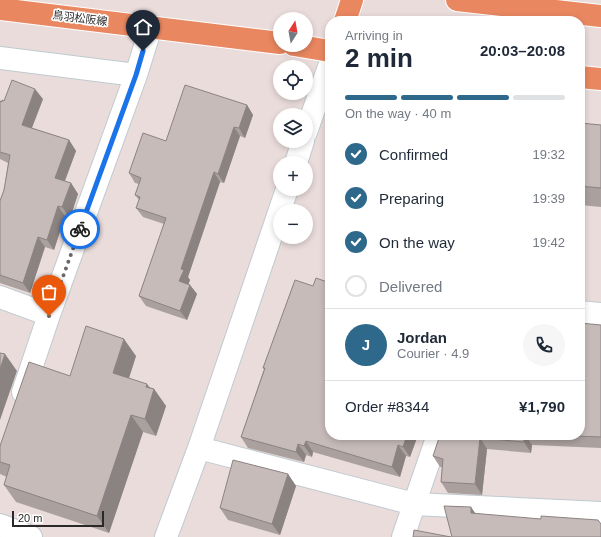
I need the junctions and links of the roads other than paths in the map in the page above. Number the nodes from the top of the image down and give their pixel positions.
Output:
1 (352, 0) edge
2 (457, 0) edge
3 (0, 9) edge
4 (347, 16) edge
5 (601, 16) edge
6 (150, 27) junction
7 (273, 42) edge
8 (313, 48) edge
9 (325, 50) edge
10 (0, 58) edge
11 (136, 75) junction
12 (325, 78) edge
13 (585, 78) edge
14 (601, 80) edge
15 (313, 112) edge
16 (285, 196) edge
17 (0, 298) edge
18 (585, 312) edge
19 (601, 314) edge
20 (49, 316) junction
21 (15, 414) edge
22 (436, 440) edge
23 (199, 448) junction
24 (414, 504) junction
25 (601, 513) edge
26 (0, 525) edge
27 (31, 537) edge
28 (166, 537) edge
29 (403, 537) edge

1 - 4 main road
2 - 5 main road
3 - 6 main road, 鳥羽松阪線
6 - 7 main road, 鳥羽松阪線
6 - 11 street
8 - 9 main road
10 - 11 street
11 - 20 street
12 - 15 street
13 - 14 main road
16 - 23 street
17 - 20 street
18 - 19 street
20 - 21 street
22 - 24 street
23 - 24 street
23 - 28 street
24 - 25 street
24 - 29 street
26 - 27 street

